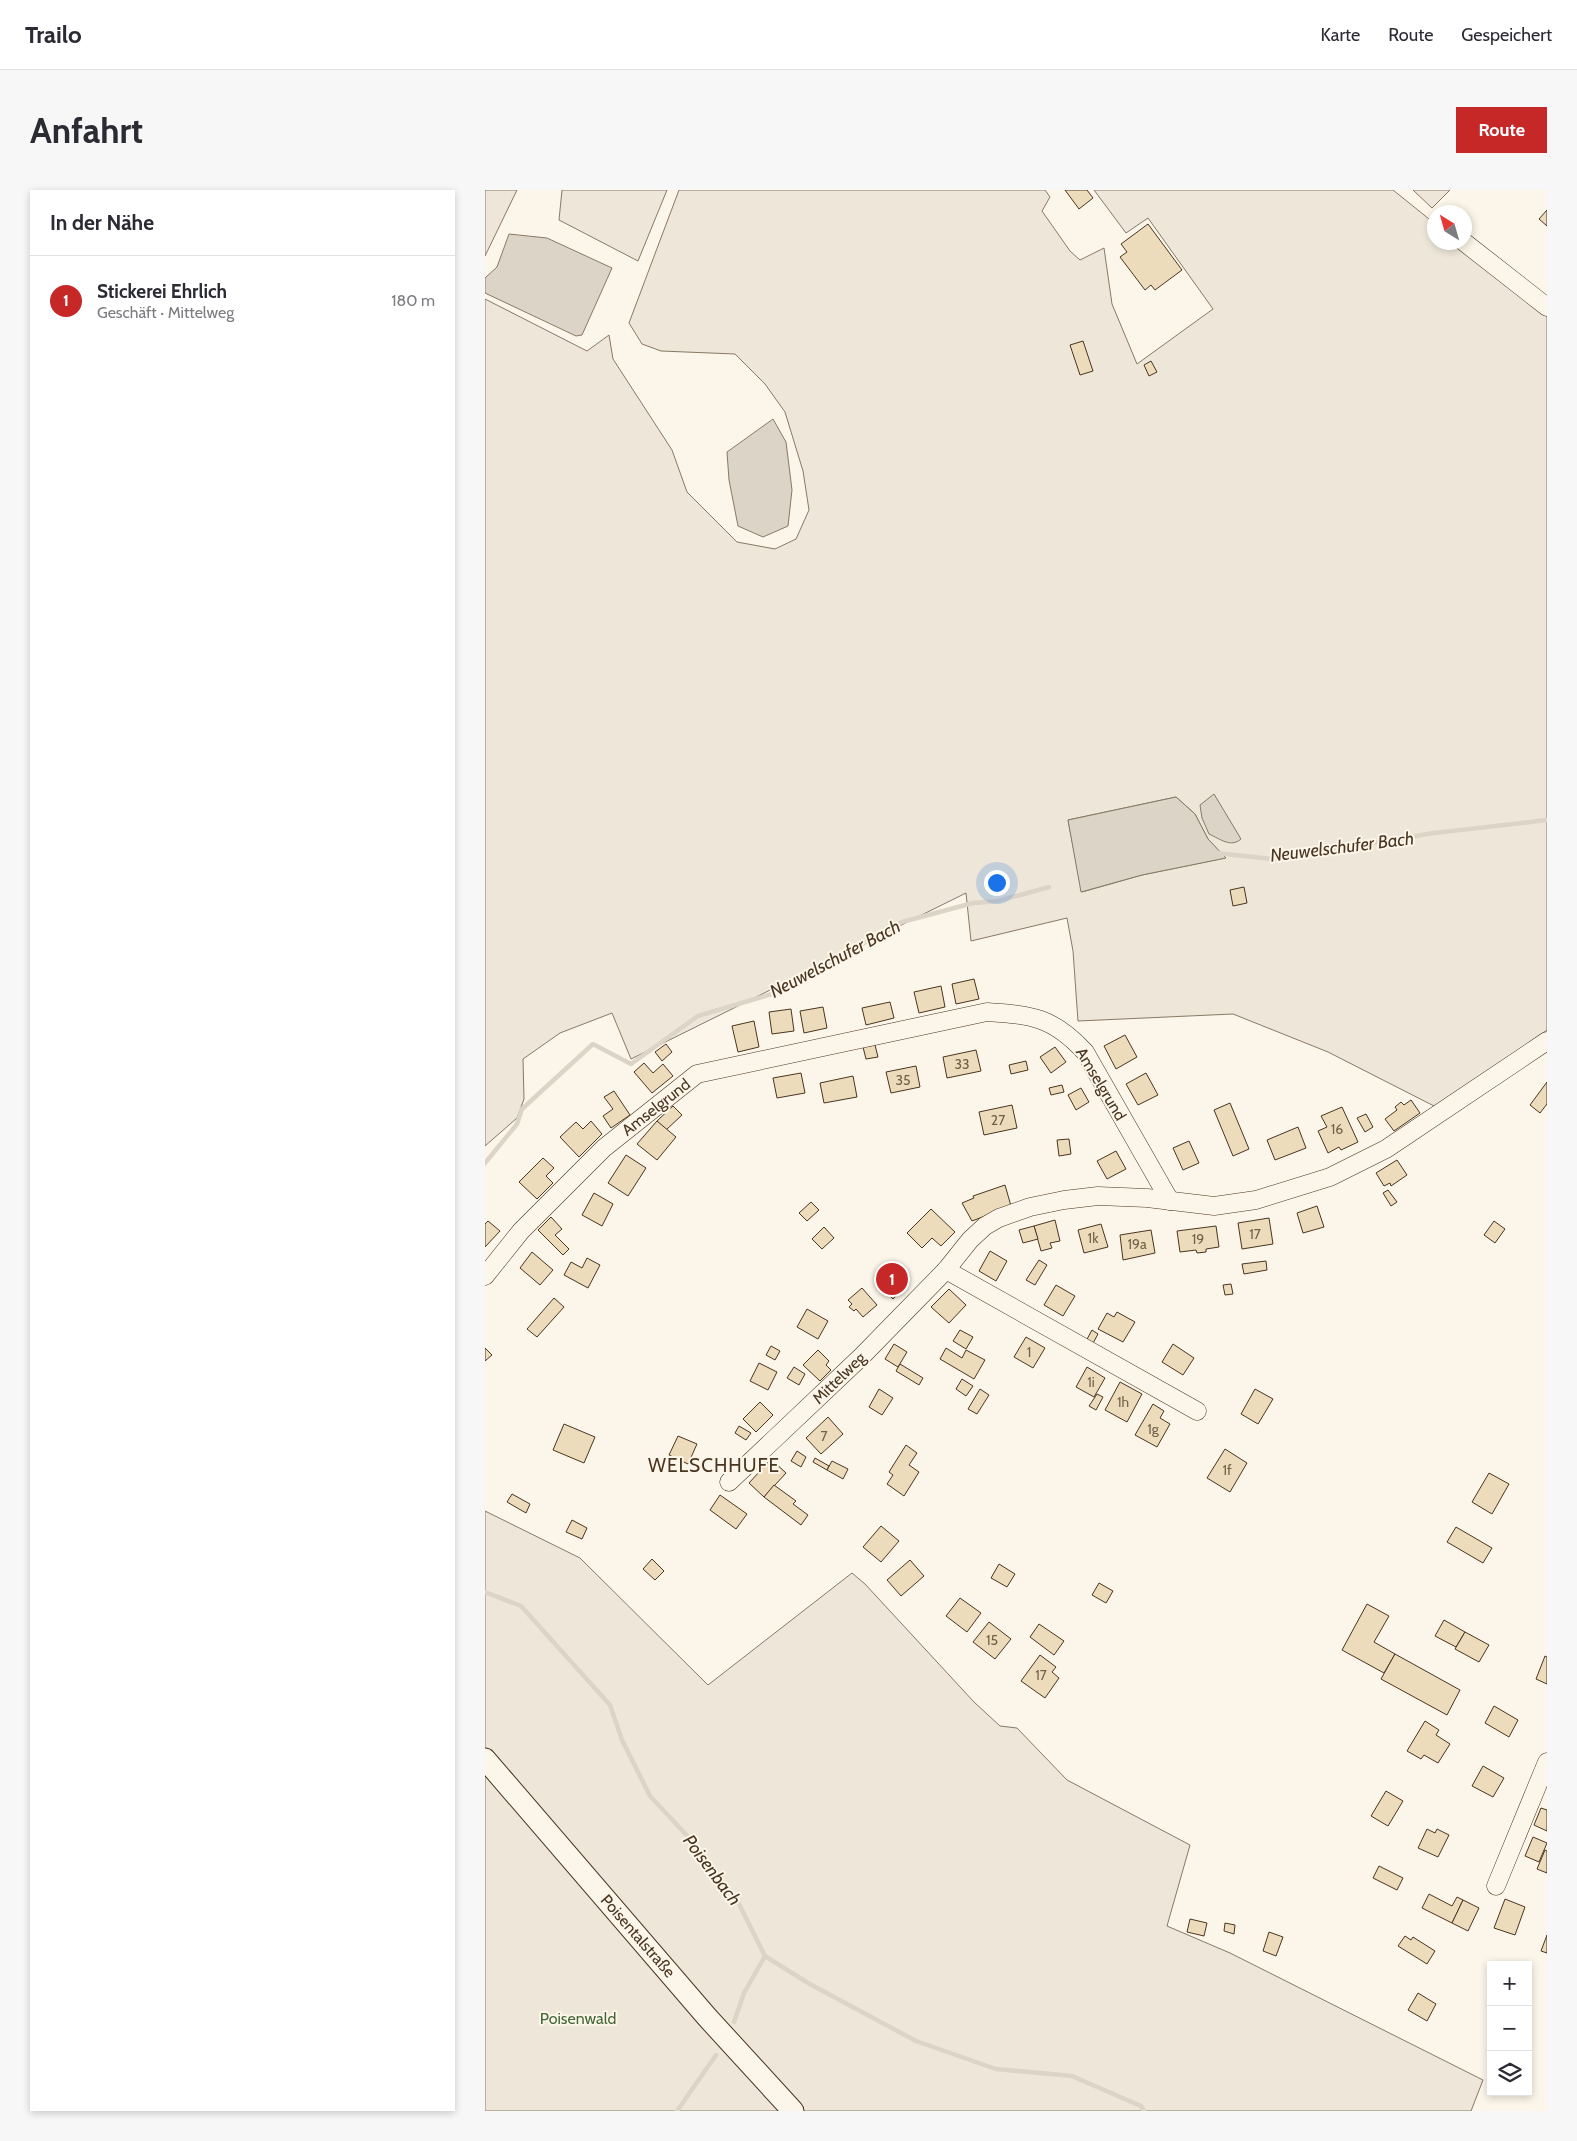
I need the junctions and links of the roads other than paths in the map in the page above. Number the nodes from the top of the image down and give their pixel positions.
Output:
1 (1472, 248) edge
2 (1547, 307) edge
3 (1547, 1041) edge
4 (1170, 1201) junction
5 (946, 1270) junction
6 (485, 1276) edge
7 (1197, 1411) dead end
8 (729, 1482) dead end
9 (485, 1760) edge
10 (1547, 1762) edge
11 (1495, 1886) dead end
12 (793, 2111) edge

1 - 2 street
3 - 4 street
4 - 5 street, Mittelweg
4 - 6 street, Amselgrund
5 - 7 street
5 - 8 street, Mittelweg
9 - 12 main road, Poisentalstraße
10 - 11 street

